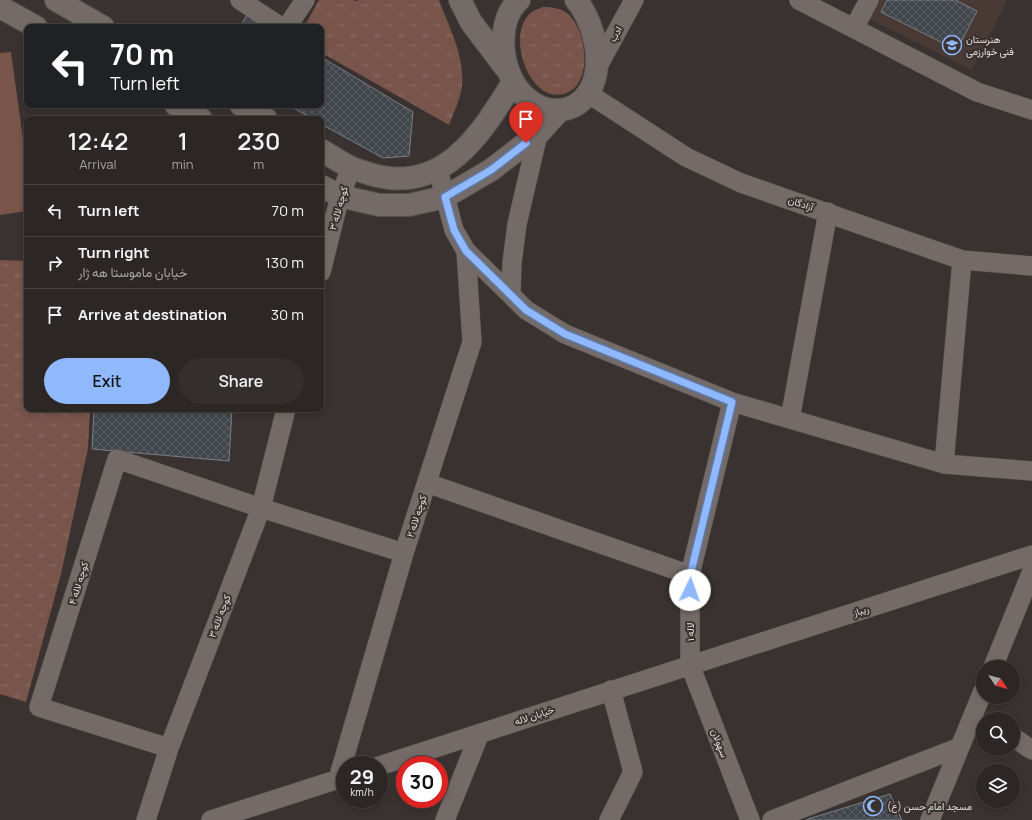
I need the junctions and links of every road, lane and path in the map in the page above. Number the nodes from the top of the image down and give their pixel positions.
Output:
1 (56, 0) edge
2 (240, 0) edge
3 (305, 0) edge
4 (460, 0) edge
5 (519, 0) edge
6 (576, 0) edge
7 (634, 0) edge
8 (799, 0) edge
9 (869, 0) edge
10 (0, 7) edge
11 (31, 24) edge
12 (99, 24) edge
13 (276, 24) edge
14 (289, 24) edge
15 (854, 28) junction
16 (597, 68) junction
17 (510, 76) junction
18 (589, 94) junction
19 (181, 108) edge
20 (246, 108) edge
21 (560, 110) junction
22 (1032, 110) edge
23 (196, 116) edge
24 (261, 116) edge
25 (538, 134) junction
26 (324, 152) edge
27 (351, 168) junction
28 (438, 170) junction
29 (324, 188) edge
30 (340, 196) junction
31 (445, 197) junction
32 (828, 212) junction
33 (466, 251) junction
34 (324, 260) edge
35 (962, 260) junction
36 (1032, 266) edge
37 (511, 295) junction
38 (732, 402) junction
39 (285, 412) edge
40 (790, 419) junction
41 (944, 464) junction
42 (1032, 471) edge
43 (427, 483) junction
44 (260, 508) junction
45 (404, 553) junction
46 (1032, 554) edge
47 (1032, 571) edge
48 (690, 576) junction
49 (996, 660) edge
50 (690, 665) junction
51 (611, 690) junction
52 (976, 721) edge
53 (480, 733) junction
54 (1020, 742) edge
55 (960, 747) junction
56 (169, 748) junction
57 (1032, 750) edge
58 (347, 756) edge
59 (388, 763) edge
60 (336, 780) edge
61 (146, 820) edge
62 (211, 820) edge
63 (445, 820) edge
64 (609, 820) edge
65 (750, 820) edge
66 (772, 820) edge
67 (930, 820) edge

1 - 12 street
2 - 13 street
3 - 14 street
4 - 17 street
5 - 17 street
6 - 16 street
7 - 16 street, ادب
8 - 15 street
9 - 15 street
10 - 11 street
15 - 22 street
16 - 18 street
17 - 21 street
17 - 28 street
18 - 21 street
18 - 32 street, آزادگان
19 - 23 street
20 - 24 street
21 - 25 street
25 - 31 street
25 - 37 street
26 - 27 street
27 - 28 street
27 - 30 street, کوچه لاله ۳
28 - 31 street
29 - 30 street
30 - 31 street
30 - 34 street, کوچه لاله ۳
31 - 33 street
32 - 35 street, آزادگان
32 - 40 street
33 - 37 street
33 - 43 street, کوچه لاله ۲
35 - 36 street, آزادگان
35 - 41 street
37 - 38 street
38 - 40 street
38 - 48 street, لاله ۱
39 - 44 street, کوچه لاله ۳
40 - 41 street
41 - 42 street
43 - 45 street, کوچه لاله ۲
43 - 48 street
44 - 45 street
44 - 56 street, کوچه لاله ۳
44 - 56 street, کوچه لاله ۴
45 - 58 street, کوچه لاله ۲
46 - 50 street, ریباز
47 - 49 street
48 - 50 street, لاله ۱
50 - 51 street, خیابان لاله
50 - 65 street, سهولان
51 - 53 street, خیابان لاله
51 - 64 street
52 - 55 street
53 - 59 street, خیابان لاله
53 - 63 street
54 - 57 street
55 - 66 street
55 - 67 street
56 - 61 street, کوچه لاله ۳
60 - 62 street

